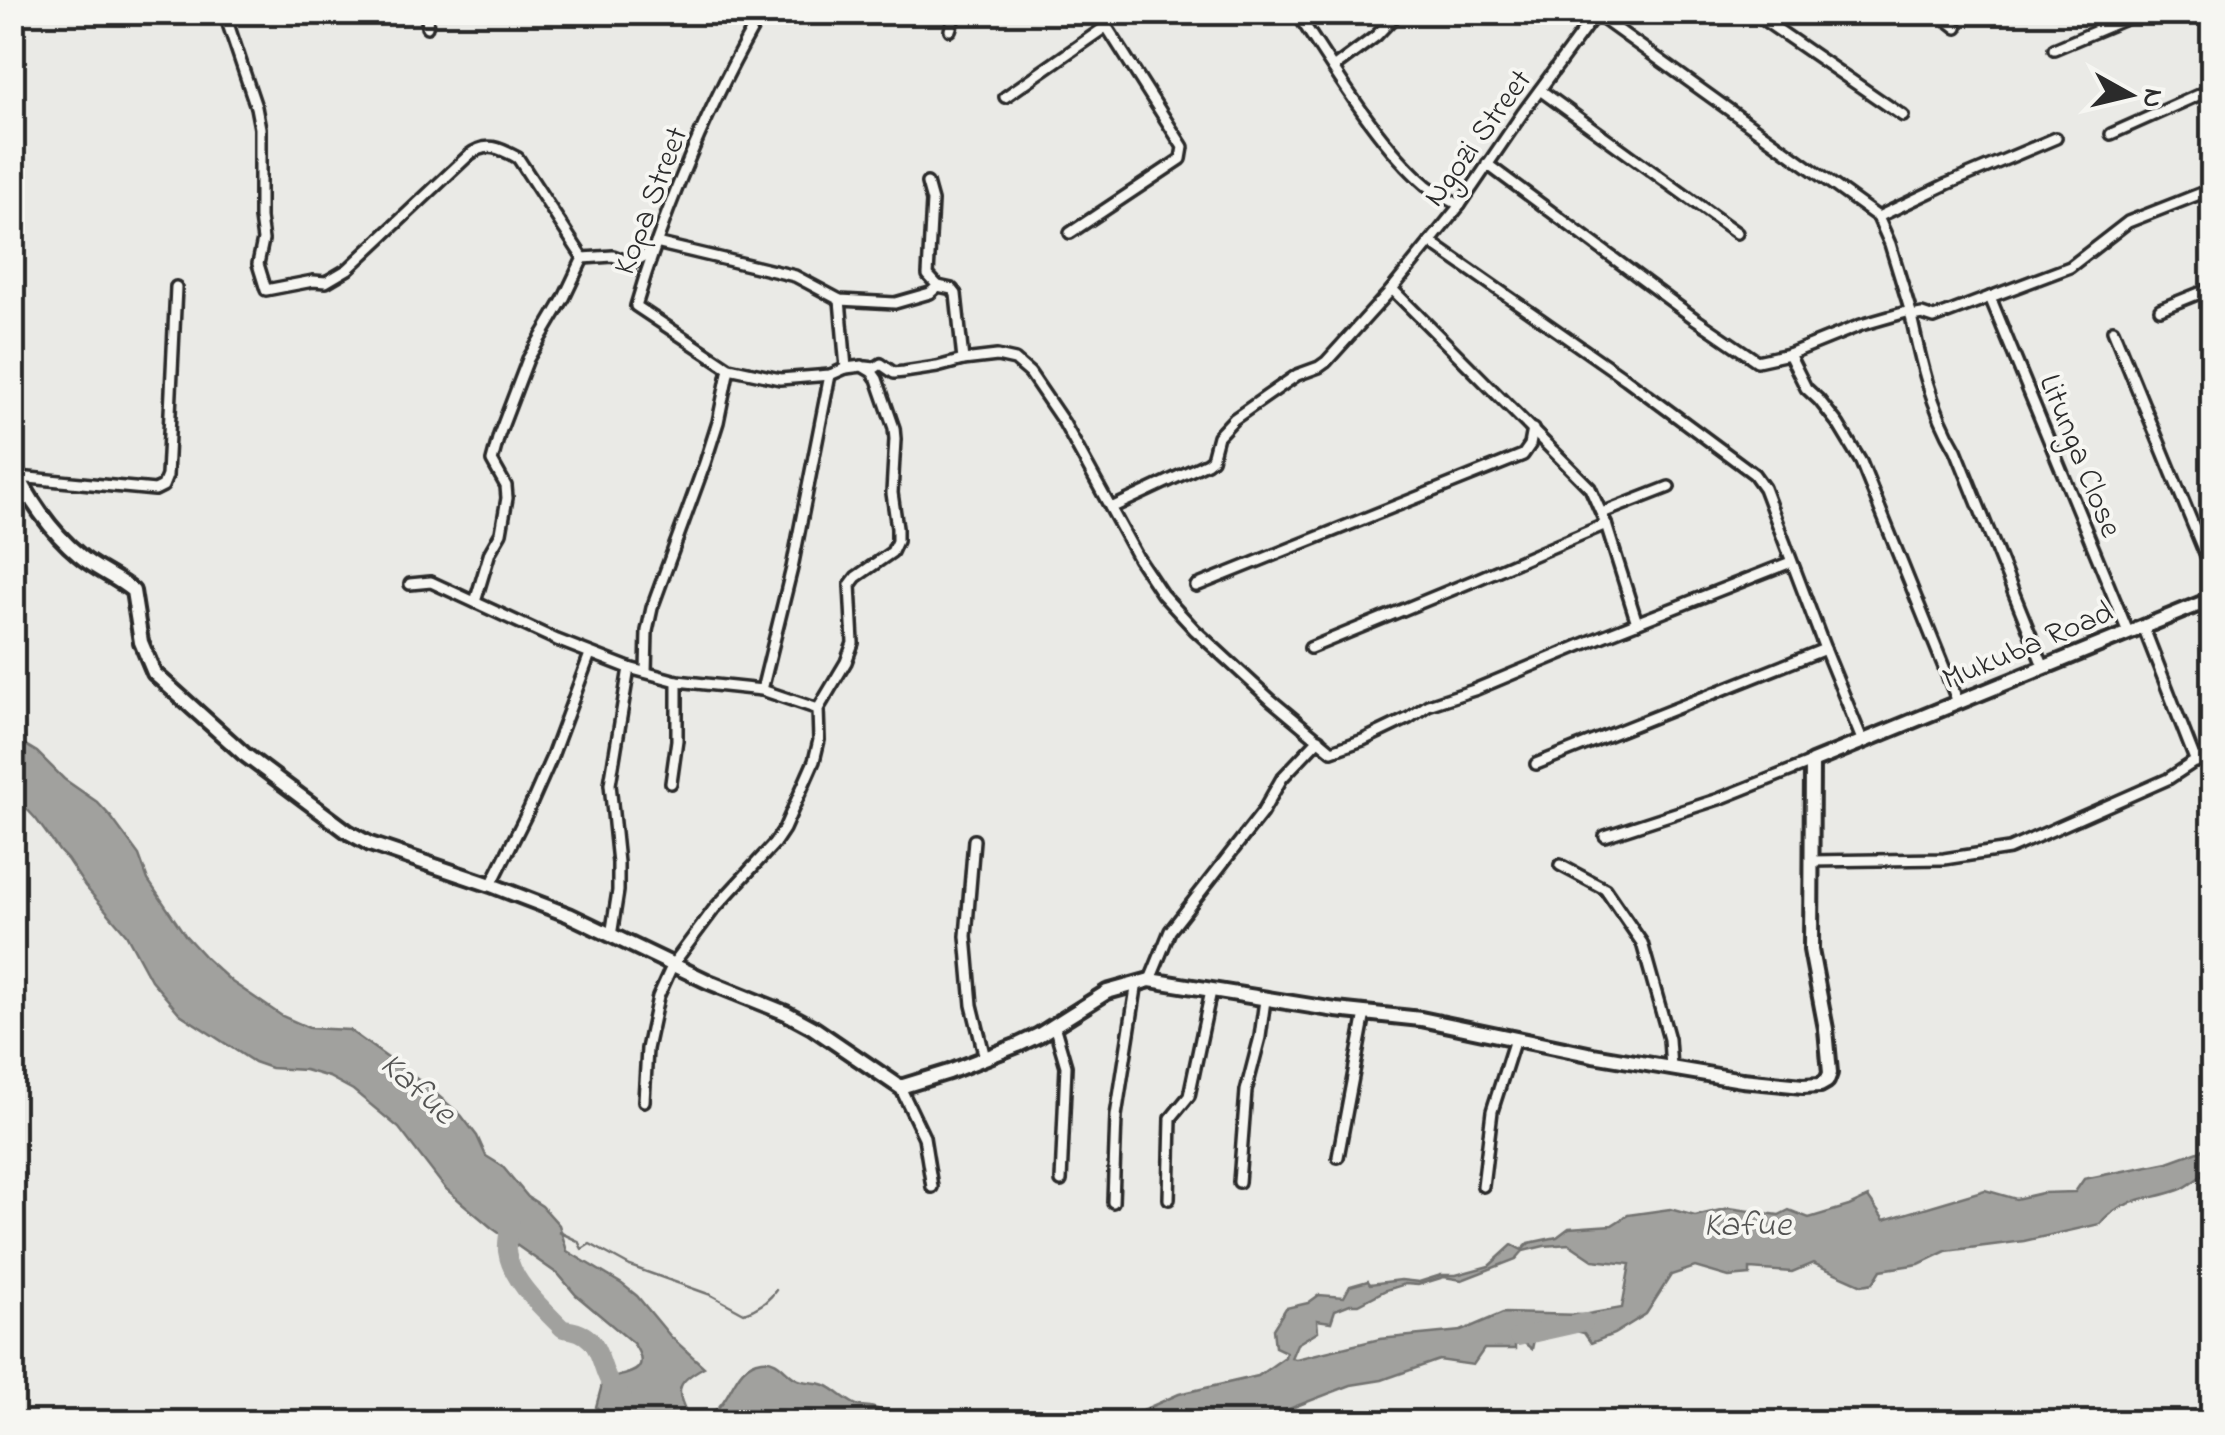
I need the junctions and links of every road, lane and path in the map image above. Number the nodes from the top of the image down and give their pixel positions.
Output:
1 (224, 12) edge
2 (428, 12) edge
3 (762, 12) edge
4 (956, 12) edge
5 (1102, 12) edge
6 (1296, 12) edge
7 (1399, 12) edge
8 (1752, 12) edge
9 (1938, 12) edge
10 (2142, 12) edge
11 (1597, 13) edge
12 (1105, 24) junction
13 (427, 27) dead end
14 (1957, 28) dead end
15 (950, 30) dead end
16 (2054, 48) dead end
17 (1333, 68) junction
18 (2212, 89) edge
19 (1540, 90) junction
20 (1005, 97) dead end
21 (1903, 116) dead end
22 (2112, 134) dead end
23 (2056, 138) dead end
24 (1487, 164) junction
25 (927, 184) dead end
26 (2212, 189) edge
27 (1460, 205) junction
28 (1878, 217) junction
29 (1070, 233) dead end
30 (1738, 233) dead end
31 (1430, 242) junction
32 (654, 247) junction
33 (583, 258) junction
34 (938, 286) junction
35 (176, 287) dead end
36 (2212, 288) edge
37 (1392, 289) junction
38 (1990, 297) junction
39 (840, 300) junction
40 (2160, 309) dead end
41 (1911, 314) junction
42 (2113, 330) dead end
43 (1789, 354) junction
44 (962, 360) junction
45 (862, 366) junction
46 (730, 368) junction
47 (846, 368) junction
48 (830, 375) junction
49 (1534, 430) junction
50 (15, 470) edge
51 (1669, 486) dead end
52 (1111, 508) junction
53 (1604, 518) junction
54 (1791, 562) junction
55 (2212, 571) edge
56 (410, 584) dead end
57 (1196, 586) dead end
58 (2212, 600) edge
59 (475, 602) junction
60 (1636, 623) junction
61 (2143, 626) junction
62 (2128, 632) junction
63 (1310, 648) dead end
64 (1824, 649) junction
65 (590, 654) junction
66 (629, 668) junction
67 (2044, 668) junction
68 (646, 672) junction
69 (678, 680) junction
70 (762, 690) junction
71 (1958, 702) junction
72 (818, 710) junction
73 (1319, 739) junction
74 (1863, 742) junction
75 (2212, 750) edge
76 (1812, 762) junction
77 (2196, 762) junction
78 (1536, 764) dead end
79 (671, 784) dead end
80 (1604, 836) dead end
81 (974, 840) dead end
82 (1811, 861) junction
83 (1560, 865) dead end
84 (490, 886) junction
85 (612, 936) junction
86 (674, 964) junction
87 (1143, 981) junction
88 (1211, 991) junction
89 (1266, 1000) junction
90 (1365, 1013) junction
91 (1054, 1025) junction
92 (1515, 1039) junction
93 (985, 1058) junction
94 (1671, 1068) junction
95 (900, 1087) junction
96 (644, 1101) dead end
97 (1338, 1157) dead end
98 (1061, 1181) dead end
99 (1239, 1182) dead end
100 (932, 1186) dead end
101 (1483, 1186) dead end
102 (1169, 1198) dead end
103 (1113, 1202) dead end

1 - 33 street
2 - 13 street
3 - 32 street, Kopa Street
4 - 15 street
5 - 12 street
6 - 17 street
7 - 17 street
8 - 21 street
9 - 14 street
10 - 16 street
11 - 19 street, Ngozi Street
11 - 28 street
12 - 20 street
12 - 29 street
17 - 27 street
18 - 22 street
19 - 24 street, Ngozi Street
19 - 30 street
23 - 28 street
24 - 27 street, Ngozi Street
24 - 43 street
25 - 34 street
26 - 38 street
27 - 31 street, Ngozi Street
28 - 41 street
31 - 37 street, Ngozi Street
31 - 54 street
32 - 33 street
32 - 39 street
32 - 46 street, Kopa Street
33 - 59 street
34 - 39 street
34 - 44 street
35 - 50 street
36 - 40 street
37 - 49 street
37 - 52 street, Ngozi Street
38 - 41 street
38 - 62 street, Litunga Close
39 - 47 street
41 - 43 street
41 - 67 street
42 - 55 street
43 - 71 street
44 - 45 street
44 - 52 street
45 - 47 street
45 - 72 street
46 - 48 street
46 - 68 street
47 - 48 street
48 - 70 street
49 - 53 street
49 - 57 street
50 - 84 street
51 - 53 street
52 - 73 street
53 - 60 street
53 - 63 street
54 - 60 street
54 - 64 street
56 - 59 street
58 - 61 street, Mukuba Road
59 - 65 street
60 - 73 street
61 - 62 street, Mukuba Road
61 - 77 street
62 - 67 street, Mukuba Road
64 - 74 street
64 - 78 street
65 - 66 street
65 - 84 street
66 - 68 street
66 - 85 street
67 - 71 street, Mukuba Road
68 - 69 street
69 - 70 street
69 - 79 street
70 - 72 street
71 - 74 street, Mukuba Road
72 - 86 street
73 - 87 street
74 - 76 street, Mukuba Road
75 - 77 street
76 - 80 street
76 - 82 street
77 - 82 street
81 - 93 street
82 - 94 street
83 - 94 street
84 - 85 street
85 - 86 street
86 - 95 street
86 - 96 street
87 - 88 street
87 - 91 street
87 - 103 street
88 - 89 street
88 - 102 street
89 - 90 street
89 - 99 street
90 - 92 street
90 - 97 street
91 - 93 street
91 - 98 street
92 - 94 street
92 - 101 street
93 - 95 street
95 - 100 street

